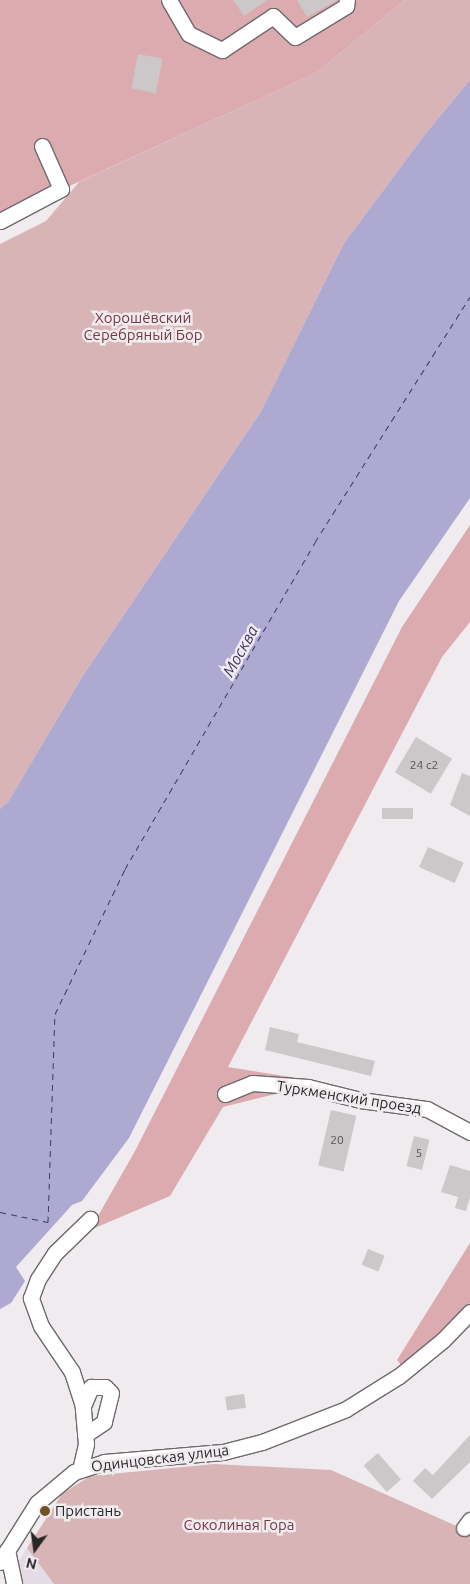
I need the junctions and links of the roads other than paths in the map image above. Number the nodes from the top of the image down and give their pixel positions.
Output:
1 (169, 0) edge
2 (347, 0) edge
3 (42, 146) dead end
4 (0, 221) edge
5 (225, 1094) dead end
6 (470, 1132) edge
7 (90, 1218) dead end
8 (470, 1312) edge
9 (83, 1406) junction
10 (85, 1435) junction
11 (80, 1470) junction
12 (4, 1556) edge
13 (14, 1584) edge

1 - 2 street
3 - 4 street
5 - 6 street, Туркменский проезд
7 - 9 street
8 - 11 street, Одинцовская улица
9 - 10 street
9 - 10 street
10 - 11 street
11 - 12 street
12 - 13 street

